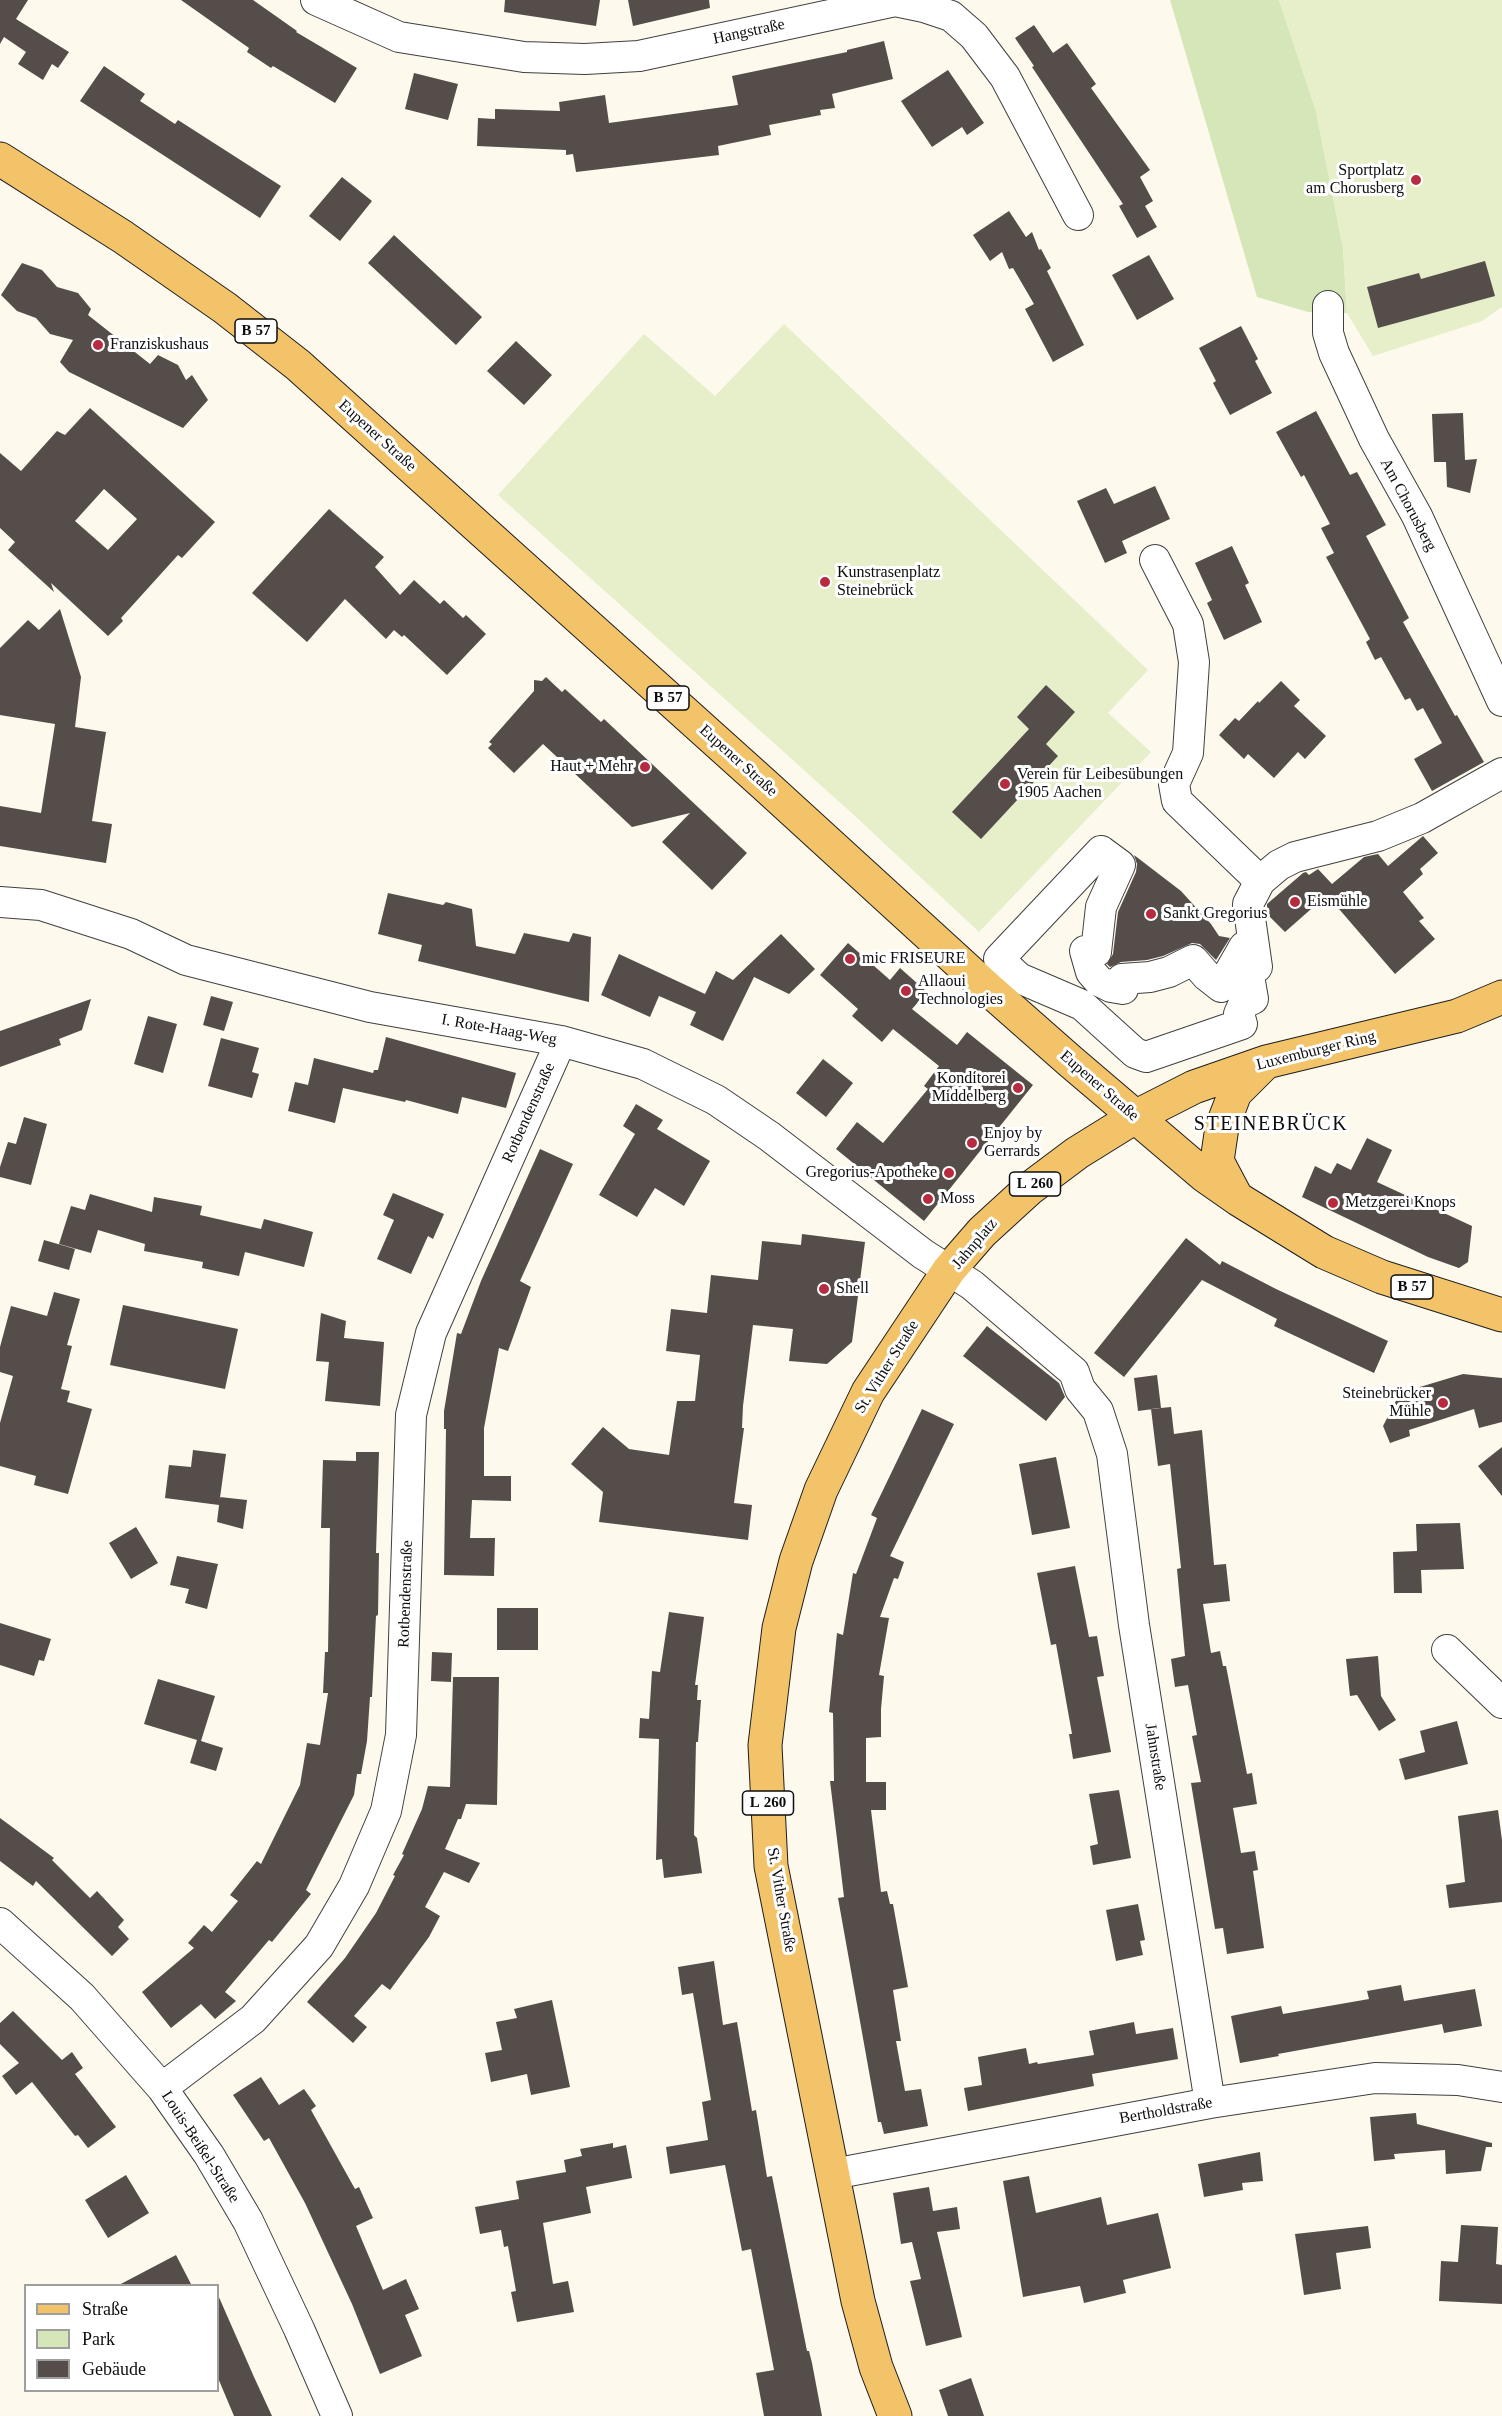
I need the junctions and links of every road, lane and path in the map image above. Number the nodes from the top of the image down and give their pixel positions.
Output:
1 (316, 0) edge
2 (0, 159) edge
3 (1078, 215) dead end
4 (1328, 306) dead end
5 (1155, 560) dead end
6 (1502, 701) edge
7 (1502, 773) edge
8 (1260, 881) junction
9 (0, 902) edge
10 (1260, 985) dead end
11 (1502, 997) edge
12 (1201, 1038) joint
13 (561, 1041) junction
14 (1266, 1062) junction
15 (1135, 1117) junction
16 (1238, 1199) junction
17 (949, 1270) junction
18 (1502, 1316) edge
19 (1098, 1411) joint
20 (1447, 1650) dead end
21 (1502, 1703) edge
22 (0, 1923) edge
23 (1502, 2086) edge
24 (162, 2088) junction
25 (1210, 2103) junction
26 (833, 2174) junction
27 (337, 2416) edge
28 (895, 2416) edge

1 - 3 street, Hangstraße
2 - 15 main road, Eupener Straße / B 57
4 - 6 street, Am Chorusberg
5 - 8 street
7 - 8 street
8 - 10 street
9 - 13 street, I. Rote-Haag-Weg
11 - 14 main road, Luxemburger Ring / L 260
12 - 12 street
13 - 17 street, I. Rote-Haag-Weg
13 - 24 street, Rotbendenstraße
14 - 15 main road, Luxemburger Ring / L 260
14 - 16 main road, B 57
15 - 16 main road, Eupener Straße / B 57
15 - 17 main road, Jahnplatz / L 260
16 - 18 main road, Eupener Straße / B 57
17 - 19 street, Jahnplatz
17 - 26 main road, St. Vither Straße / L 260
19 - 25 street, Jahnstraße
20 - 21 street
22 - 24 street, Louis-Beißel-Straße
23 - 25 street, Bertholdstraße
24 - 27 street, Louis-Beißel-Straße
25 - 26 street, Bertholdstraße
26 - 28 main road, St. Vither Straße / L 260

